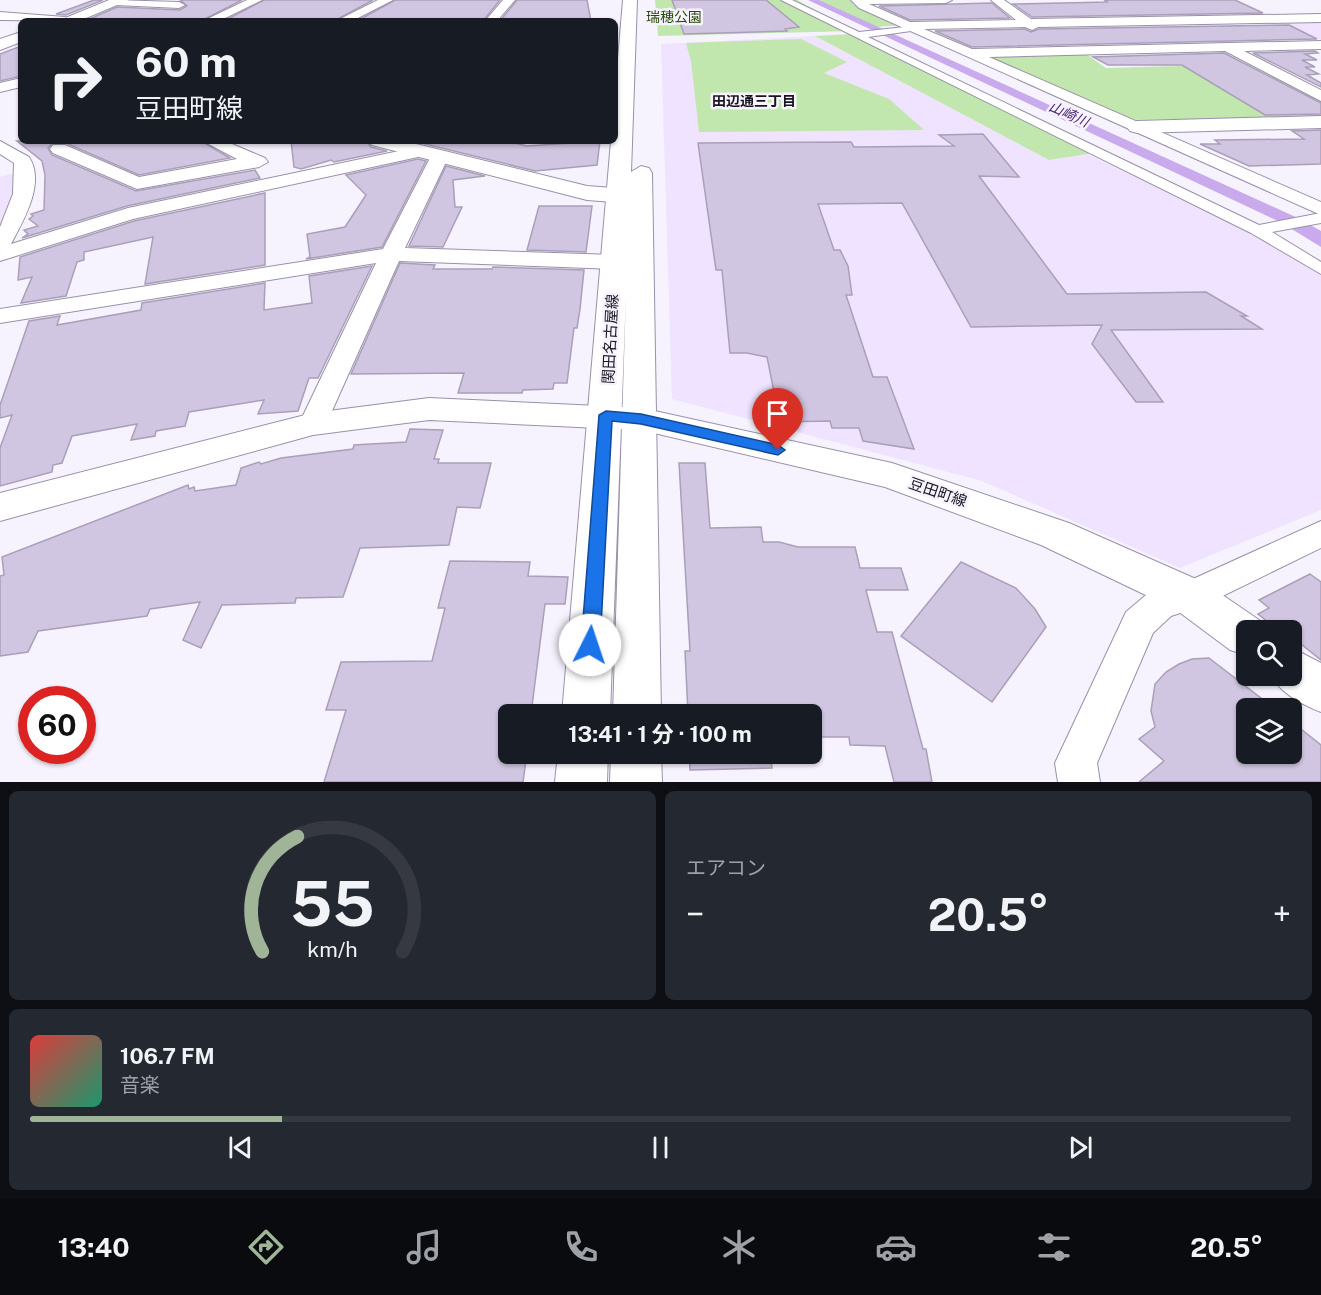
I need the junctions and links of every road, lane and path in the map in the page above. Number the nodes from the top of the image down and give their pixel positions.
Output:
1 (256, 0) edge
2 (387, 0) edge
3 (509, 0) edge
4 (628, 0) edge
5 (644, 0) edge
6 (785, 0) edge
7 (946, 0) edge
8 (997, 0) edge
9 (119, 1) edge
10 (858, 1) edge
11 (179, 5) dead end
12 (1148, 5) dead end
13 (0, 16) edge
14 (26, 18) edge
15 (73, 18) edge
16 (216, 18) edge
17 (348, 18) edge
18 (494, 18) edge
19 (1321, 18) edge
20 (1177, 21) junction
21 (1028, 23) junction
22 (906, 27) junction
23 (862, 35) junction
24 (18, 38) edge
25 (0, 45) edge
26 (1321, 45) edge
27 (1227, 47) junction
28 (1069, 50) junction
29 (0, 53) edge
30 (967, 53) junction
31 (18, 56) edge
32 (1321, 80) edge
33 (1291, 81) junction
34 (18, 83) edge
35 (0, 88) edge
36 (1321, 96) edge
37 (1321, 122) edge
38 (1137, 127) junction
39 (72, 144) edge
40 (218, 144) edge
41 (390, 144) edge
42 (0, 146) edge
43 (59, 149) junction
44 (429, 155) junction
45 (23, 161) junction
46 (255, 161) junction
47 (0, 169) edge
48 (298, 179) junction
49 (629, 197) junction
50 (1321, 209) edge
51 (1321, 218) edge
52 (1261, 230) junction
53 (0, 246) edge
54 (391, 254) junction
55 (0, 255) edge
56 (615, 262) junction
57 (1321, 270) edge
58 (0, 316) edge
59 (623, 417) junction
60 (313, 424) junction
61 (0, 507) edge
62 (1321, 534) edge
63 (1190, 596) junction
64 (1236, 629) edge
65 (1302, 676) edge
66 (1321, 690) edge
67 (587, 704) edge
68 (637, 704) edge
69 (582, 764) edge
70 (636, 764) edge
71 (581, 782) edge
72 (636, 782) edge
73 (1079, 782) edge

1 - 16 street
2 - 17 street
3 - 18 street
4 - 49 main road, 関田名古屋線
5 - 49 main road, 関田名古屋線
6 - 23 street
7 - 10 street
8 - 21 street
9 - 11 street
9 - 15 main road
10 - 22 street
12 - 20 street
13 - 14 street
19 - 20 street
20 - 21 street
20 - 27 street
21 - 22 street
21 - 28 street
22 - 23 street
22 - 30 street
23 - 52 street
24 - 25 main road
26 - 27 street
27 - 28 street
27 - 33 street
28 - 30 street
29 - 31 main road
30 - 38 street
32 - 33 street
33 - 36 street
34 - 35 street
37 - 38 main road
38 - 50 street
39 - 43 street
40 - 46 street
41 - 44 main road
42 - 45 street
43 - 45 street
43 - 46 street
44 - 48 street
44 - 49 main road
44 - 54 street
45 - 47 street
45 - 53 street
46 - 48 street
48 - 55 street
49 - 56 main road, 関田名古屋線
49 - 59 main road, 関田名古屋線
51 - 52 street
52 - 57 street
54 - 56 street
54 - 58 street
54 - 60 street
56 - 59 main road, 関田名古屋線
59 - 60 main road, 豆田町線
59 - 63 main road, 豆田町線
59 - 67 main road, 関田名古屋線
59 - 68 main road, 関田名古屋線
60 - 61 main road, 豆田町線
62 - 63 street
63 - 64 main road, 豆田町線
63 - 73 street
65 - 66 main road
69 - 71 main road
70 - 72 main road

